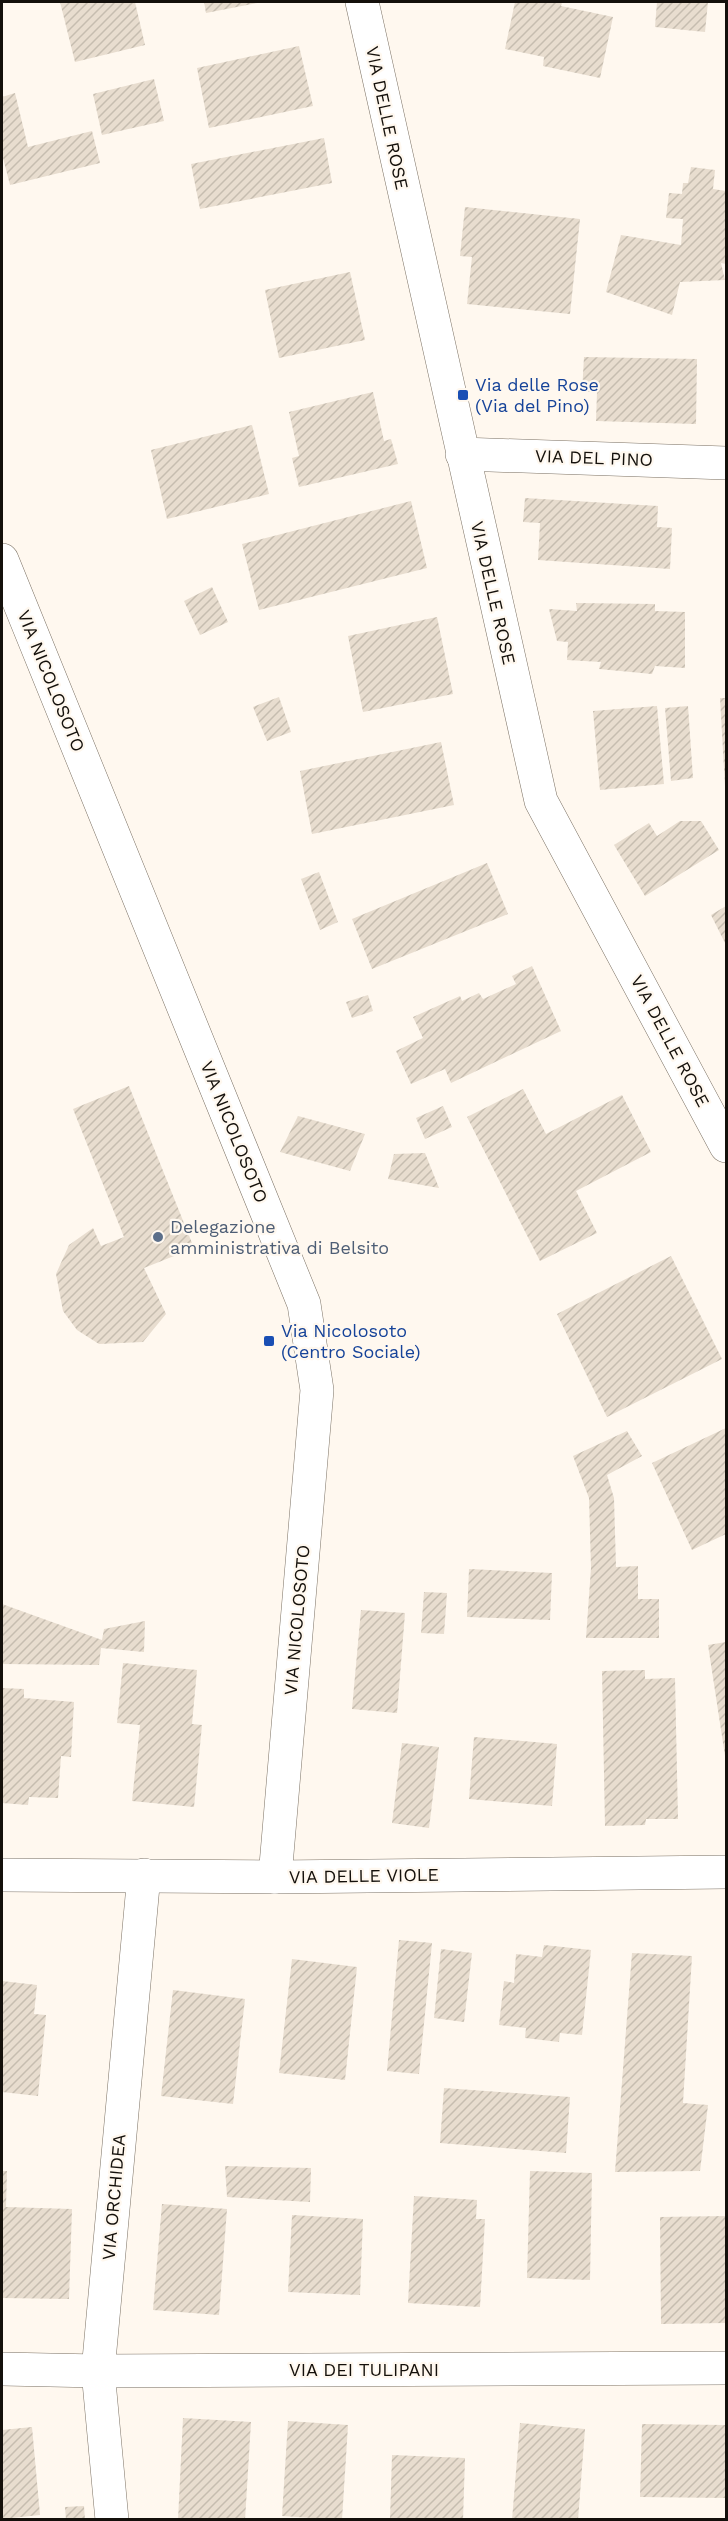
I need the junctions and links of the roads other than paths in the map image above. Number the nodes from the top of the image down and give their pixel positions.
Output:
1 (362, 2) edge
2 (462, 454) junction
3 (726, 463) edge
4 (2, 560) edge
5 (726, 1146) edge
6 (726, 1872) edge
7 (2, 1875) edge
8 (144, 1875) junction
9 (275, 1877) junction
10 (726, 2368) edge
11 (2, 2369) edge
12 (98, 2371) junction
13 (112, 2520) edge

1 - 2 street, VIA DELLE ROSE
2 - 3 street, VIA DEL PINO
2 - 5 street, VIA DELLE ROSE
4 - 9 street, VIA NICOLOSOTO
6 - 9 street, VIA DELLE VIOLE
7 - 8 street, VIA DELLE VIOLE
8 - 9 street, VIA DELLE VIOLE
8 - 12 street, VIA ORCHIDEA
10 - 12 street, VIA DEI TULIPANI
11 - 12 street, VIA DEI TULIPANI
12 - 13 street, VIA ORCHIDEA

